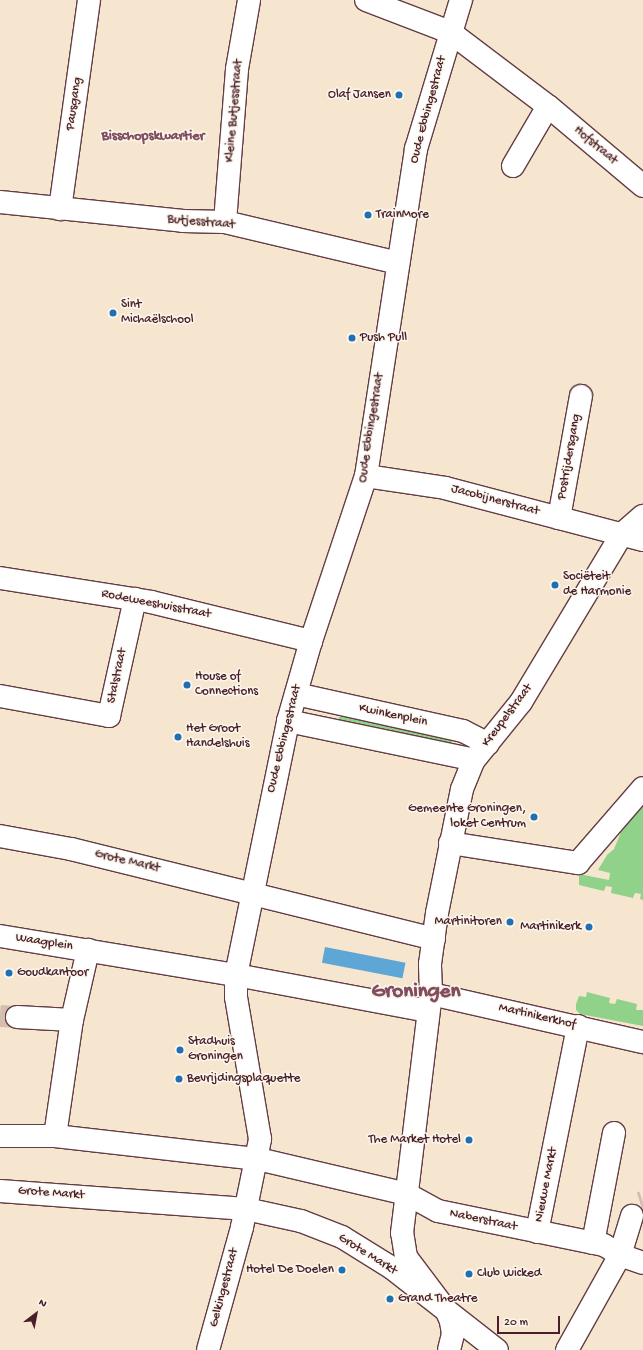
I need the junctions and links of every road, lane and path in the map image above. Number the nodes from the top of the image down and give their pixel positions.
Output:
1 (89, 0) edge
2 (250, 0) edge
3 (366, 0) edge
4 (461, 0) edge
5 (450, 32) junction
6 (548, 106) junction
7 (513, 166) dead end
8 (643, 186) edge
9 (0, 202) edge
10 (60, 209) junction
11 (226, 222) junction
12 (398, 263) junction
13 (581, 396) dead end
14 (366, 476) junction
15 (643, 516) edge
16 (559, 518) junction
17 (622, 534) junction
18 (643, 540) edge
19 (0, 578) edge
20 (135, 599) junction
21 (310, 641) junction
22 (296, 694) junction
23 (0, 696) edge
24 (288, 721) junction
25 (481, 752) junction
26 (643, 788) edge
27 (0, 836) edge
28 (450, 843) junction
29 (252, 892) junction
30 (437, 913) joint
31 (0, 936) edge
32 (434, 939) junction
33 (88, 950) junction
34 (236, 975) junction
35 (429, 1003) junction
36 (17, 1017) tunnel mouth
37 (72, 1020) junction
38 (578, 1026) junction
39 (643, 1042) edge
40 (614, 1133) dead end
41 (0, 1136) edge
42 (55, 1136) junction
43 (258, 1159) junction
44 (0, 1191) edge
45 (407, 1194) junction
46 (637, 1215) edge
47 (244, 1218) junction
48 (533, 1231) junction
49 (595, 1233) junction
50 (620, 1255) junction
51 (643, 1263) edge
52 (446, 1310) junction
53 (208, 1350) edge
54 (449, 1350) edge
55 (497, 1350) edge
56 (567, 1350) edge

1 - 10 street, Pausgang
2 - 11 street, Kleine Butjesstraat
3 - 5 street, Hofstraat
4 - 5 street, Oude Ebbingestraat
5 - 6 street, Hofstraat
5 - 12 street, Oude Ebbingestraat
6 - 7 street
6 - 8 street, Hofstraat
9 - 10 street, Butjesstraat
10 - 11 street, Butjesstraat
11 - 12 street, Butjesstraat
12 - 14 street, Oude Ebbingestraat
13 - 16 street, Postrijdersgang
14 - 16 street, Jacobijnerstraat
14 - 21 street, Oude Ebbingestraat
15 - 17 street, Kreupelstraat
16 - 17 street, Jacobijnerstraat
17 - 18 street, Jacobijnerstraat
17 - 25 street, Kreupelstraat
19 - 20 street, Rodeweeshuisstraat
20 - 21 street, Rodeweeshuisstraat
20 - 23 street, Stalstraat
21 - 22 street, Oude Ebbingestraat
22 - 24 street, Oude Ebbingestraat
22 - 25 street, Kwinkenplein
24 - 25 street
24 - 29 street, Oude Ebbingestraat
25 - 28 street, Kreupelstraat
26 - 28 street
27 - 29 street, Grote Markt
28 - 30 street, Kreupelstraat
29 - 32 street, Grote Markt
29 - 34 street
30 - 32 street, Grote Markt
31 - 33 street, Waagplein
32 - 35 street, Grote Markt
33 - 34 street
33 - 37 street
34 - 35 street
34 - 43 street
35 - 38 street, Martinikerkhof
35 - 45 street, Grote Markt
36 - 37 street
37 - 42 street
38 - 39 street, Martinikerkhof
38 - 48 street, Nieuwe Markt
40 - 49 street
41 - 42 street
42 - 43 street
43 - 45 street
43 - 47 street
44 - 47 street, Grote Markt
45 - 48 street, Naberstraat
45 - 52 street, Grote Markt
46 - 49 street
46 - 50 street
47 - 52 street, Grote Markt
47 - 53 street, Gelkingestraat
48 - 49 street, Nieuwe Markt
49 - 50 street, Nieuwe Markt
50 - 51 street, Nieuwe Markt
50 - 56 street
52 - 54 street
52 - 55 street

